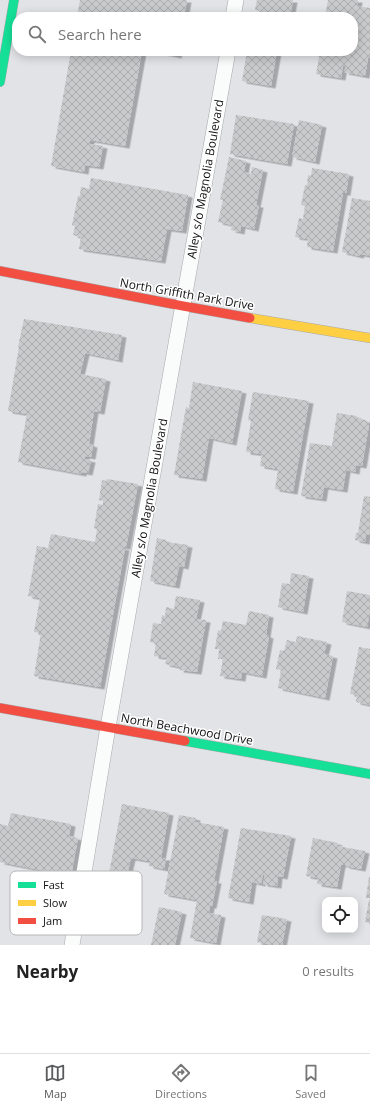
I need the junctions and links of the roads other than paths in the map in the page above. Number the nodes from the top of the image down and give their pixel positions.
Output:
1 (14, 0) edge
2 (236, 0) edge
3 (235, 12) edge
4 (227, 56) edge
5 (0, 82) edge
6 (0, 271) edge
7 (183, 306) junction
8 (370, 338) edge
9 (0, 708) edge
10 (108, 727) junction
11 (370, 774) edge
12 (84, 871) edge
13 (74, 935) edge
14 (72, 945) edge

1 - 5 street
2 - 3 lane
4 - 7 lane, Alley s/o Magnolia Boulevard
6 - 7 street, North Griffith Park Drive
7 - 8 street, North Griffith Park Drive
7 - 10 lane, Alley s/o Magnolia Boulevard
9 - 10 street, North Beachwood Drive
10 - 11 street, North Beachwood Drive
10 - 12 lane, Alley s/o Magnolia Boulevard
13 - 14 lane, Alley s/o Magnolia Boulevard

